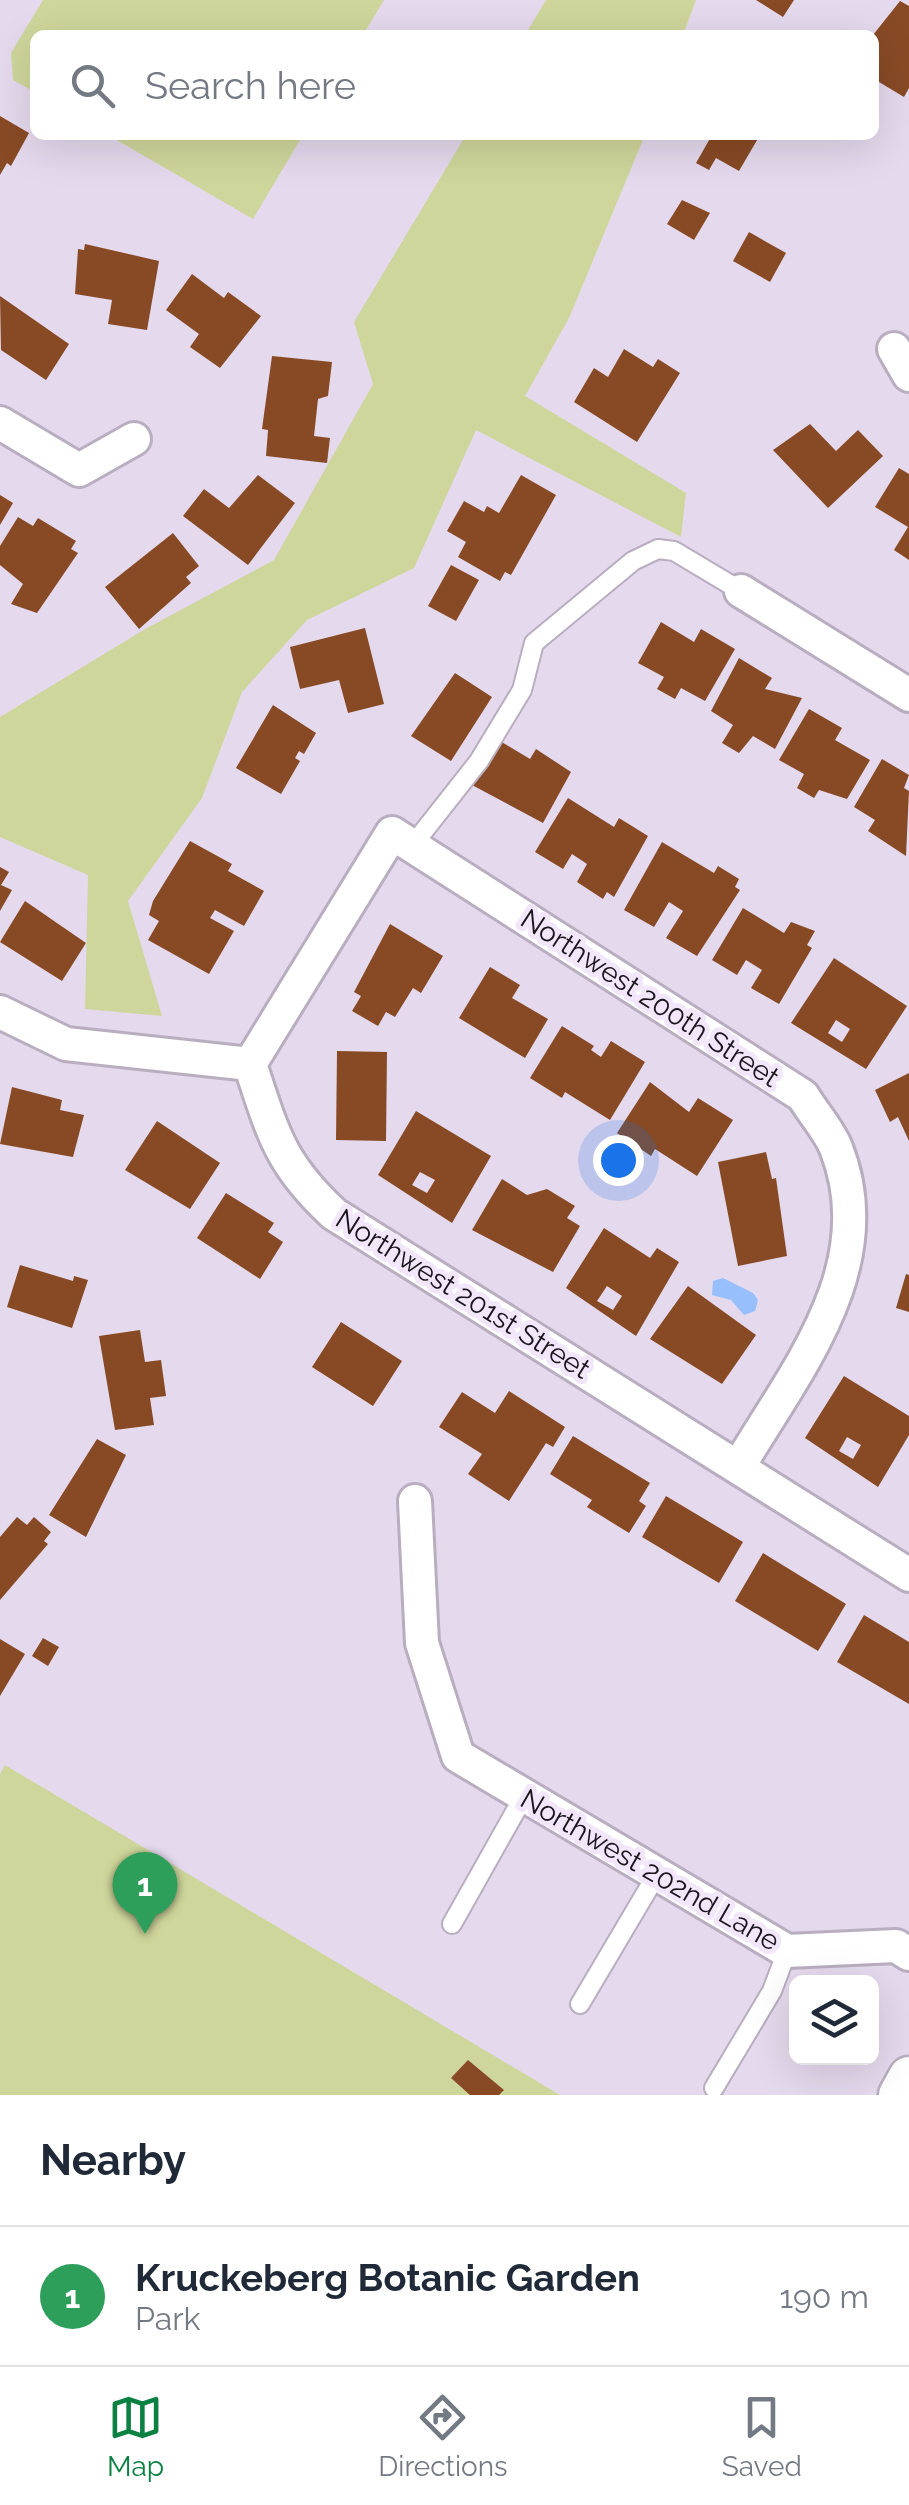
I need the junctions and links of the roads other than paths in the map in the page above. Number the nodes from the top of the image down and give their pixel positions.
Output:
1 (0, 423) edge
2 (134, 439) dead end
3 (741, 591) joint
4 (909, 695) edge
5 (402, 839) junction
6 (0, 1012) edge
7 (250, 1064) junction
8 (739, 1466) junction
9 (415, 1501) dead end
10 (909, 1575) edge
11 (524, 1796) junction
12 (658, 1874) junction
13 (452, 1924) dead end
14 (787, 1951) junction
15 (909, 1954) edge
16 (580, 2004) dead end
17 (909, 2078) edge
18 (714, 2088) dead end
19 (899, 2095) edge

1 - 2 street
3 - 4 street
3 - 5 lane
5 - 7 street
5 - 8 street, Northwest 200th Street
6 - 7 street
7 - 8 street, Northwest 201st Street
8 - 10 street, Northwest 201st Street
9 - 11 street, Northwest 202nd Lane
11 - 12 street, Northwest 202nd Lane
11 - 13 lane
12 - 14 street, Northwest 202nd Lane
12 - 16 lane
14 - 15 street, Northwest 202nd Lane
14 - 18 lane
17 - 19 street

